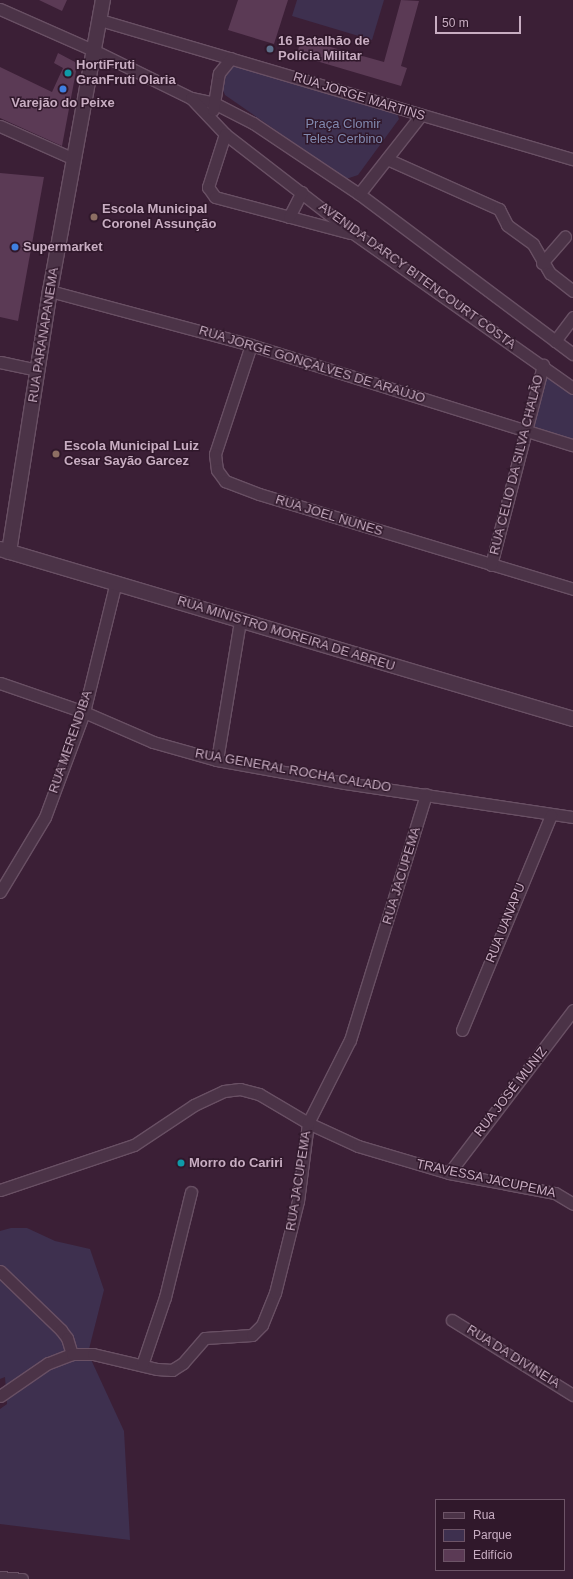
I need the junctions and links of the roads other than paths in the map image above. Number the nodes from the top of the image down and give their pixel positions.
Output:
1 (103, 0) edge
2 (0, 9) edge
3 (100, 20) junction
4 (93, 50) junction
5 (231, 58) junction
6 (191, 98) junction
7 (214, 103) junction
8 (421, 115) junction
9 (211, 122) junction
10 (0, 126) edge
11 (224, 134) junction
12 (74, 159) junction
13 (386, 159) junction
14 (573, 159) edge
15 (302, 192) junction
16 (359, 194) junction
17 (288, 217) junction
18 (353, 233) junction
19 (565, 237) dead end
20 (542, 263) junction
21 (50, 291) junction
22 (573, 291) edge
23 (573, 317) edge
24 (555, 341) junction
25 (251, 345) junction
26 (573, 354) edge
27 (0, 362) edge
28 (543, 365) junction
29 (38, 370) junction
30 (573, 388) edge
31 (526, 429) junction
32 (573, 445) edge
33 (5, 550) edge
34 (491, 565) junction
35 (116, 582) junction
36 (573, 589) edge
37 (240, 621) junction
38 (0, 683) edge
39 (84, 712) junction
40 (573, 719) edge
41 (216, 760) junction
42 (426, 795) junction
43 (551, 815) junction
44 (573, 817) edge
45 (0, 892) edge
46 (573, 1010) edge
47 (462, 1030) dead end
48 (308, 1123) junction
49 (449, 1173) junction
50 (0, 1190) edge
51 (191, 1192) dead end
52 (573, 1204) edge
53 (0, 1271) edge
54 (452, 1320) dead end
55 (72, 1354) junction
56 (142, 1365) junction
57 (573, 1395) edge
58 (0, 1396) edge
59 (0, 1577) edge
60 (22, 1579) edge

1 - 3 street, RUA PARANAPANEMA
2 - 4 street, AVENIDA DARCY BITENCOURT COSTA
3 - 4 street, RUA PARANAPANEMA
3 - 5 street, RUA JORGE MARTINS
4 - 6 street, AVENIDA DARCY BITENCOURT COSTA
4 - 12 street, RUA PARANAPANEMA
5 - 7 street
5 - 8 street, RUA JORGE MARTINS
6 - 7 street, AVENIDA DARCY BITENCOURT COSTA
6 - 9 street, AVENIDA DARCY BITENCOURT COSTA
7 - 9 street
7 - 16 street, AVENIDA DARCY BITENCOURT COSTA
8 - 13 street
8 - 14 street, RUA JORGE MARTINS
9 - 11 street, AVENIDA DARCY BITENCOURT COSTA
10 - 12 street
11 - 15 street, AVENIDA DARCY BITENCOURT COSTA
11 - 17 street
12 - 21 street, RUA PARANAPANEMA
13 - 16 street
13 - 20 street
15 - 17 street
15 - 18 street, AVENIDA DARCY BITENCOURT COSTA
16 - 24 street, AVENIDA DARCY BITENCOURT COSTA
17 - 18 street
18 - 28 street, AVENIDA DARCY BITENCOURT COSTA
19 - 20 street
20 - 22 street
21 - 25 street, RUA JORGE GONÇALVES DE ARAÚJO
21 - 29 street, RUA PARANAPANEMA
23 - 24 street
24 - 26 street, AVENIDA DARCY BITENCOURT COSTA
25 - 31 street, RUA JORGE GONÇALVES DE ARAÚJO
25 - 34 street, RUA JOEL NUNES
27 - 29 street
28 - 30 street, AVENIDA DARCY BITENCOURT COSTA
28 - 31 street, RUA CELIO DA SILVA CHALÃO
29 - 33 street, RUA PARANAPANEMA
31 - 32 street, RUA JORGE GONÇALVES DE ARAÚJO
31 - 34 street, RUA CELIO DA SILVA CHALÃO
33 - 35 street, RUA MINISTRO MOREIRA DE ABREU
34 - 36 street, RUA JOEL NUNES
35 - 37 street, RUA MINISTRO MOREIRA DE ABREU
35 - 39 street, RUA MERENDIBA
37 - 40 street, RUA MINISTRO MOREIRA DE ABREU
37 - 41 street
38 - 39 street, RUA GENERAL ROCHA CALADO
39 - 41 street, RUA GENERAL ROCHA CALADO
39 - 45 street, RUA MERENDIBA
41 - 42 street, RUA GENERAL ROCHA CALADO
42 - 43 street, RUA GENERAL ROCHA CALADO
42 - 48 street, RUA JACUPEMA
43 - 44 street, RUA GENERAL ROCHA CALADO
43 - 47 street, RUA UANAPU
46 - 49 street, RUA JOSÉ MUNIZ
48 - 49 street, TRAVESSA JACUPEMA
48 - 50 street, TRAVESSA JACUPEMA
48 - 56 street, RUA JACUPEMA
49 - 52 street, TRAVESSA JACUPEMA
51 - 56 street
53 - 55 street
54 - 57 street, RUA DA DIVINEIA
55 - 56 street, RUA JACUPEMA
55 - 58 street
59 - 60 street

